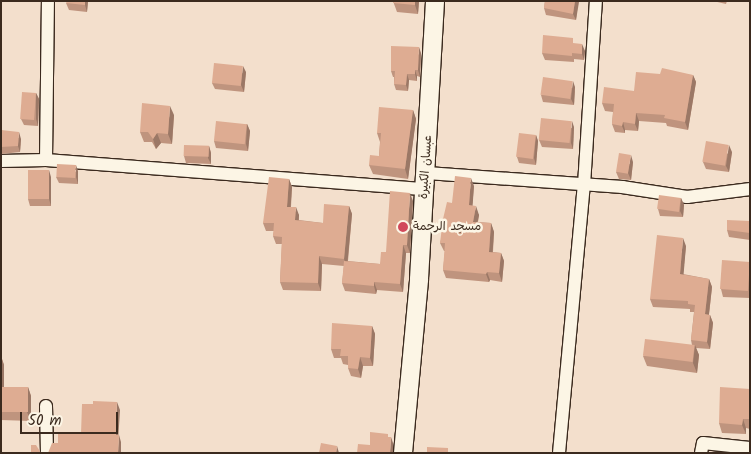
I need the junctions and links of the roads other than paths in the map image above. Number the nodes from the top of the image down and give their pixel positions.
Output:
1 (48, 1) edge
2 (435, 1) edge
3 (596, 1) edge
4 (46, 160) junction
5 (1, 161) edge
6 (426, 181) junction
7 (584, 186) junction
8 (750, 189) edge
9 (46, 406) dead end
10 (750, 448) edge
11 (47, 453) edge
12 (403, 453) edge
13 (559, 453) edge
14 (702, 453) edge

1 - 4 street
2 - 6 main road, عبسان الكبيرة
3 - 7 street
4 - 5 street
4 - 6 street
6 - 7 street
6 - 12 main road, عبسان الكبيرة
7 - 8 street
7 - 13 street
9 - 11 street
10 - 14 street

